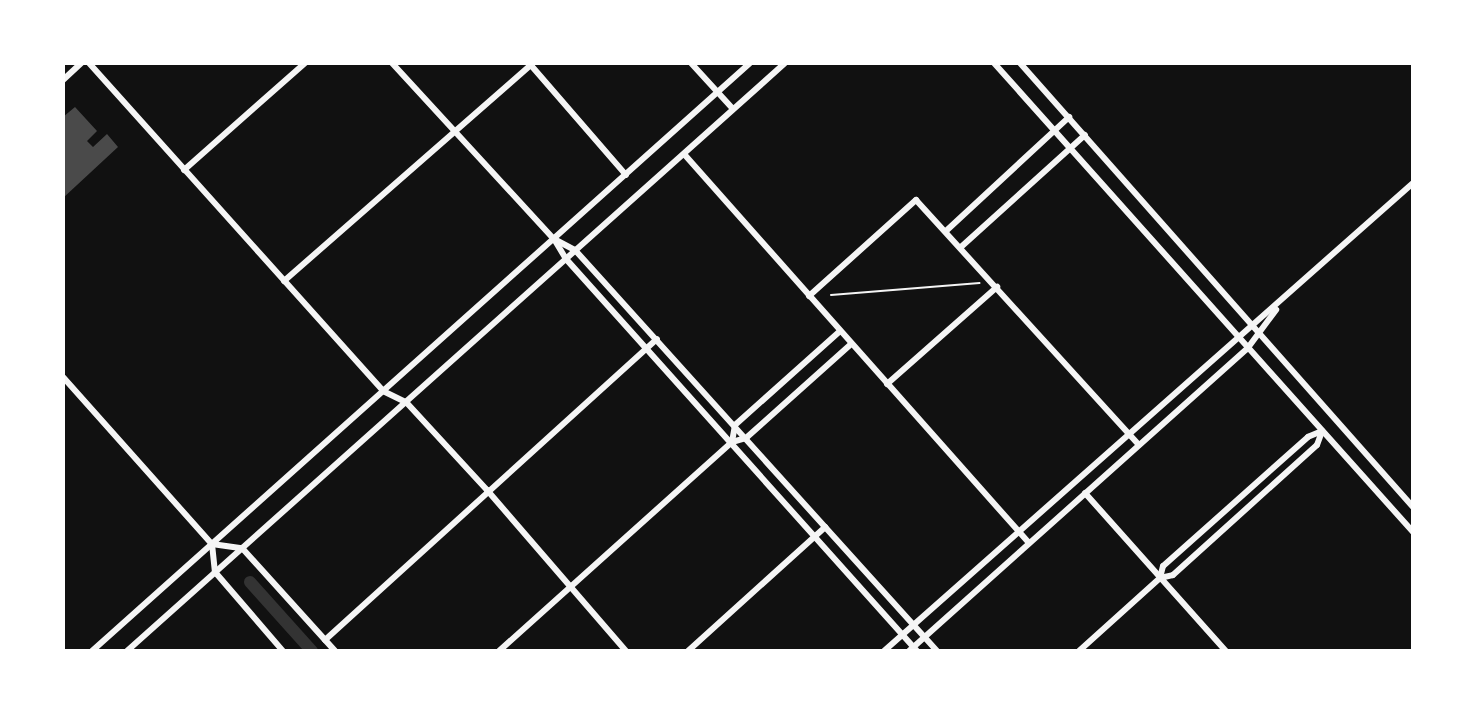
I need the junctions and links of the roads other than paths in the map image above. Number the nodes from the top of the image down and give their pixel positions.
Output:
1 (82, 63) edge
2 (89, 63) edge
3 (305, 63) edge
4 (392, 63) edge
5 (691, 63) edge
6 (751, 63) edge
7 (785, 63) edge
8 (994, 63) edge
9 (1020, 63) edge
10 (531, 64) edge
11 (63, 80) edge
12 (717, 93) junction
13 (733, 109) junction
14 (1069, 117) junction
15 (1055, 131) junction
16 (455, 134) junction
17 (1085, 135) junction
18 (1071, 148) junction
19 (684, 154) junction
20 (184, 170) junction
21 (625, 174) junction
22 (1413, 183) edge
23 (946, 231) junction
24 (554, 239) junction
25 (961, 247) junction
26 (575, 250) junction
27 (566, 259) junction
28 (284, 281) junction
29 (997, 287) junction
30 (809, 296) junction
31 (1283, 302) junction
32 (1252, 324) junction
33 (840, 331) junction
34 (1258, 333) junction
35 (1237, 338) junction
36 (657, 339) junction
37 (851, 344) junction
38 (646, 349) junction
39 (1247, 349) junction
40 (64, 379) edge
41 (887, 384) junction
42 (383, 391) junction
43 (406, 402) junction
44 (735, 425) junction
45 (1322, 432) junction
46 (1129, 434) junction
47 (747, 438) junction
48 (732, 442) junction
49 (1139, 445) junction
50 (487, 490) junction
51 (1085, 493) junction
52 (1413, 507) edge
53 (825, 527) junction
54 (1020, 533) junction
55 (1413, 533) edge
56 (815, 537) junction
57 (1029, 543) junction
58 (212, 544) junction
59 (242, 548) junction
60 (215, 572) junction
61 (1160, 578) junction
62 (570, 585) junction
63 (914, 625) junction
64 (902, 635) junction
65 (924, 636) junction
66 (325, 640) junction
67 (913, 650) edge
68 (92, 651) edge
69 (127, 651) edge
70 (283, 651) edge
71 (335, 651) edge
72 (499, 651) edge
73 (626, 651) edge
74 (688, 651) edge
75 (884, 651) edge
76 (937, 651) edge
77 (1079, 651) edge
78 (1226, 651) edge

1 - 11 street
2 - 20 street
3 - 20 street
4 - 16 street
5 - 12 street
6 - 12 street
7 - 13 street
8 - 15 street
9 - 14 street
10 - 16 street
10 - 21 street
12 - 13 street
12 - 21 street
13 - 19 street
14 - 15 street
14 - 17 street
15 - 18 street
15 - 23 street
16 - 24 street
16 - 28 street
17 - 18 street
17 - 32 street
18 - 25 street
18 - 35 street
19 - 26 street
19 - 30 street
20 - 28 street
21 - 24 street
22 - 31 street
23 - 25 street
23 - 30 street
24 - 26 street
24 - 27 street
24 - 42 street
25 - 29 street
26 - 27 street
26 - 36 street
27 - 38 street
27 - 43 street
28 - 42 street
29 - 41 street
29 - 46 street
30 - 33 street
31 - 32 street
31 - 34 street
32 - 34 street
32 - 35 street
33 - 37 street
33 - 44 street
34 - 39 street
34 - 52 street
35 - 39 street
35 - 46 street
36 - 38 street
36 - 44 street
37 - 41 street
37 - 47 street
38 - 48 street
38 - 50 street
39 - 45 street
39 - 49 street
40 - 58 street
41 - 54 street
42 - 43 street
42 - 58 street
43 - 50 street
43 - 59 street
44 - 47 street
44 - 48 street
45 - 55 street
45 - 61 street
45 - 61 street
46 - 49 street
46 - 54 street
47 - 48 street
47 - 53 street
48 - 56 street
48 - 62 street
49 - 51 street
50 - 62 street
50 - 66 street
51 - 57 street
51 - 61 street
53 - 56 street
53 - 63 street
54 - 57 street
54 - 63 street
56 - 64 street
56 - 74 street
57 - 65 street
58 - 59 street
58 - 60 street
58 - 68 street
59 - 60 street
59 - 66 street
60 - 69 street
60 - 70 street
61 - 77 street
61 - 78 street
62 - 72 street
62 - 73 street
63 - 64 street
63 - 65 street
64 - 67 street
64 - 75 street
65 - 67 street
65 - 76 street
66 - 71 street

